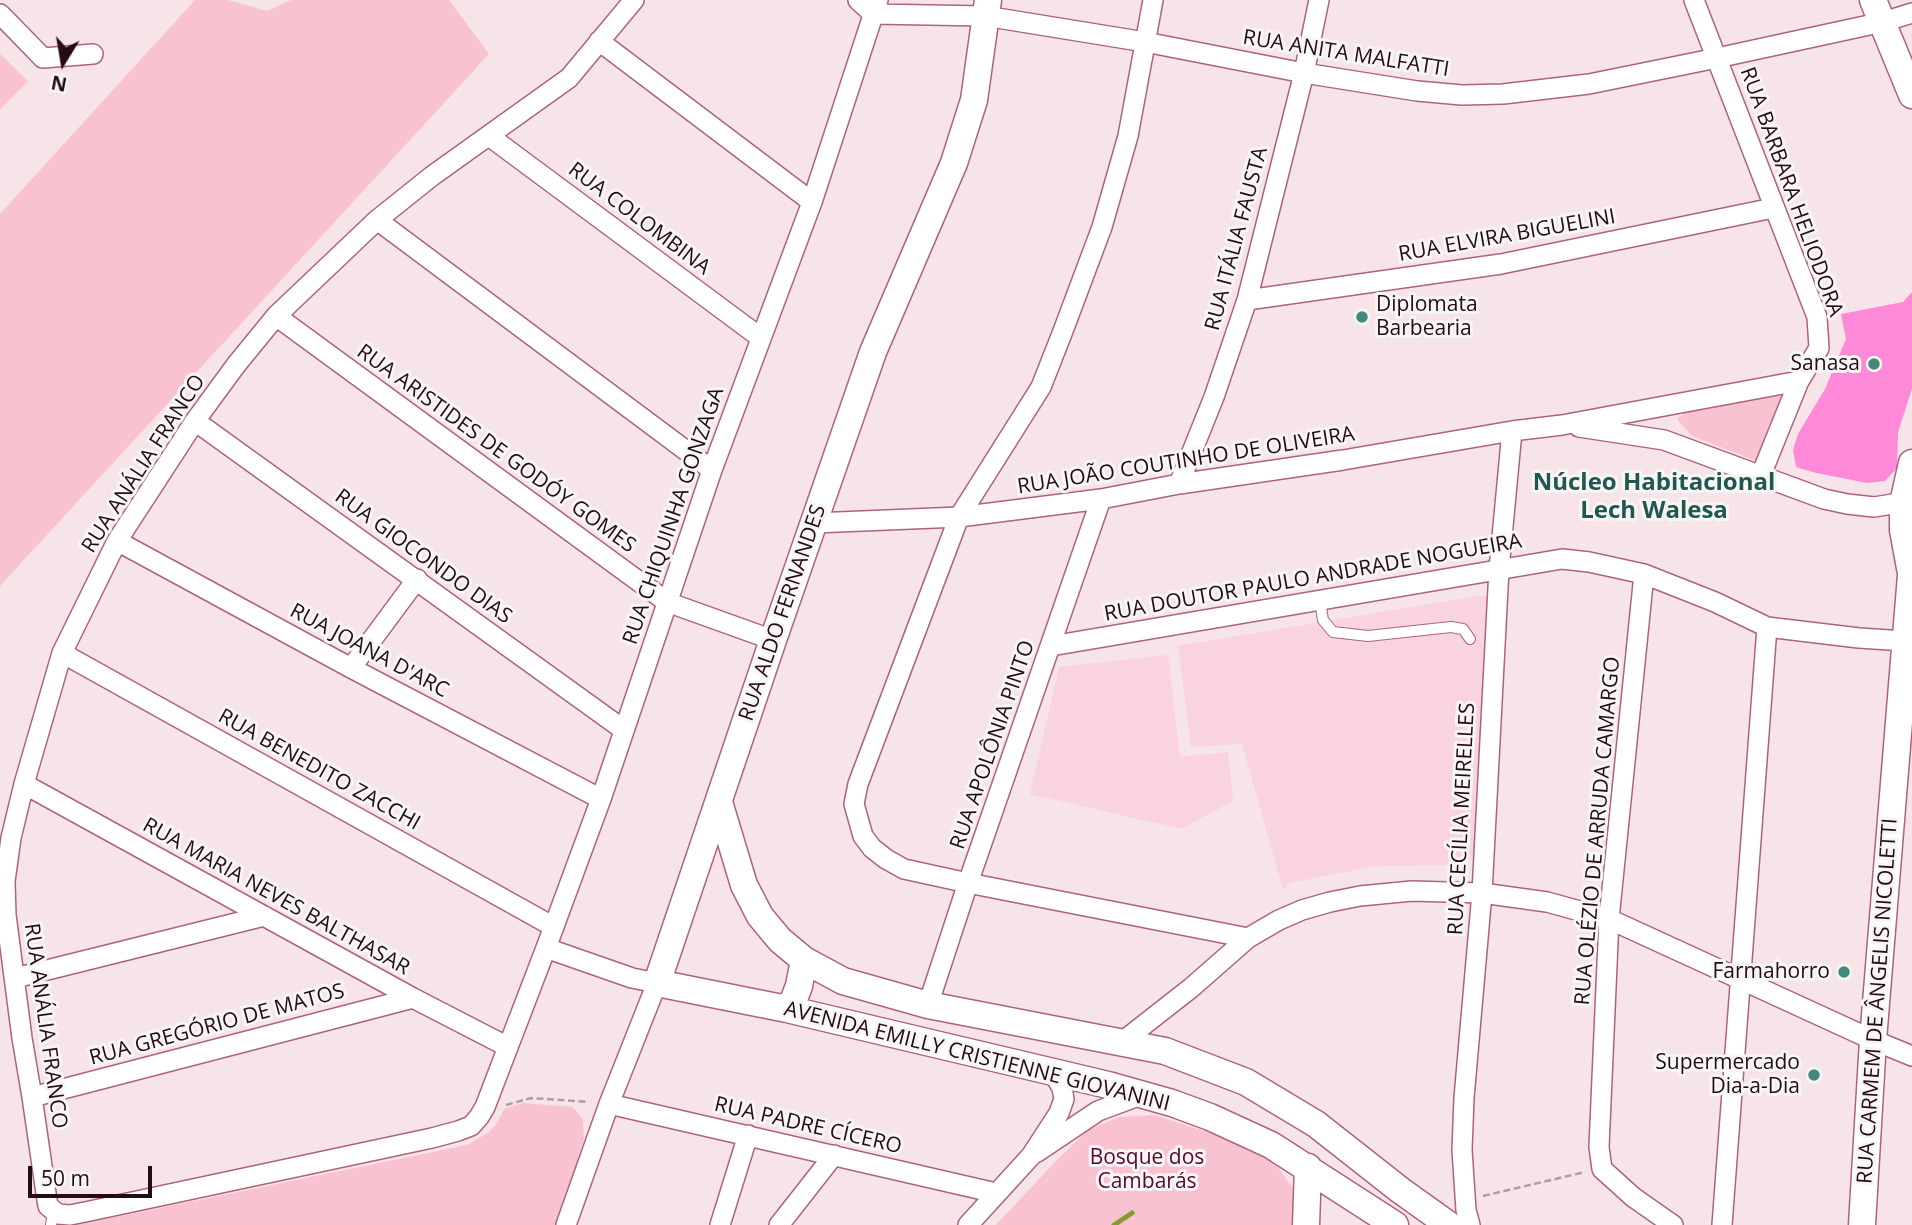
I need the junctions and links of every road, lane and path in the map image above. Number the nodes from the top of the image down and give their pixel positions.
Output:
1 (634, 0) edge
2 (858, 0) edge
3 (1153, 0) edge
4 (1319, 0) edge
5 (1694, 0) edge
6 (876, 7) edge
7 (987, 8) edge
8 (1878, 11) edge
9 (1912, 13) edge
10 (0, 14) edge
11 (599, 41) junction
12 (1145, 42) junction
13 (93, 54) dead end
14 (1717, 58) junction
15 (1304, 73) junction
16 (1912, 95) edge
17 (489, 136) junction
18 (812, 202) junction
19 (1773, 208) junction
20 (377, 220) junction
21 (1247, 300) junction
22 (276, 316) junction
23 (761, 338) junction
24 (1799, 381) junction
25 (1672, 405) junction
26 (195, 421) junction
27 (1562, 425) junction
28 (1512, 431) junction
29 (1664, 440) junction
30 (1912, 463) edge
31 (712, 470) junction
32 (1761, 475) junction
33 (1179, 484) junction
34 (1101, 499) junction
35 (1908, 502) edge
36 (959, 517) junction
37 (814, 523) junction
38 (117, 541) junction
39 (1911, 565) edge
40 (1499, 569) junction
41 (1644, 574) junction
42 (417, 579) junction
43 (1320, 600) junction
44 (667, 602) junction
45 (1767, 627) junction
46 (1470, 639) dead end
47 (772, 640) junction
48 (1905, 641) junction
49 (1051, 646) junction
50 (62, 653) junction
51 (351, 668) junction
52 (624, 730) junction
53 (24, 784) junction
54 (601, 799) junction
55 (719, 802) junction
56 (968, 883) junction
57 (1482, 893) junction
58 (264, 916) junction
59 (1609, 919) junction
60 (554, 927) junction
61 (1248, 939) junction
62 (547, 948) junction
63 (804, 960) junction
64 (15, 978) junction
65 (1741, 980) junction
66 (843, 981) junction
67 (657, 982) junction
68 (412, 998) junction
69 (928, 1005) junction
70 (787, 1009) junction
71 (839, 1022) junction
72 (1872, 1040) junction
73 (1122, 1042) junction
74 (508, 1046) junction
75 (1912, 1056) edge
76 (1053, 1072) junction
77 (1142, 1095) junction
78 (32, 1097) junction
79 (609, 1104) junction
80 (485, 1107) junction
81 (748, 1135) junction
82 (834, 1155) junction
83 (1031, 1156) junction
84 (1308, 1167) junction
85 (1602, 1168) junction
86 (996, 1193) junction
87 (50, 1212) edge
88 (1461, 1217) edge
89 (566, 1225) edge
90 (720, 1225) edge
91 (779, 1225) edge
92 (968, 1225) edge
93 (1306, 1225) edge
94 (1395, 1225) edge
95 (1673, 1225) edge
96 (1722, 1225) edge
97 (1862, 1225) edge

1 - 11 street, RUA ANÁLIA FRANCO
2 - 6 street
3 - 12 street
4 - 15 street, RUA ITÁLIA FAUSTA
5 - 14 street, RUA BARBARA HELIODORA
6 - 7 street, RUA ANITA MALFATTI
6 - 18 street, RUA CHIQUINHA GONZAGA
7 - 12 street, RUA ANITA MALFATTI
7 - 37 street, RUA ALDO FERNANDES
8 - 9 street, RUA ANITA MALFATTI
8 - 14 street, RUA ANITA MALFATTI
8 - 16 street
10 - 13 street
11 - 17 street, RUA ANÁLIA FRANCO
11 - 18 street
12 - 15 street, RUA ANITA MALFATTI
12 - 36 street
14 - 15 street, RUA ANITA MALFATTI
14 - 19 street, RUA BARBARA HELIODORA
15 - 21 street, RUA ITÁLIA FAUSTA
17 - 20 street, RUA ANÁLIA FRANCO
17 - 23 street, RUA COLOMBINA
18 - 23 street, RUA CHIQUINHA GONZAGA
19 - 21 street, RUA ELVIRA BIGUELINI
19 - 24 street, RUA BARBARA HELIODORA
20 - 22 street, RUA ANÁLIA FRANCO
20 - 31 street
21 - 33 street, RUA ITÁLIA FAUSTA
22 - 26 street, RUA ANÁLIA FRANCO
22 - 44 street, RUA ARISTIDES DE GODÓY GOMES
23 - 31 street, RUA CHIQUINHA GONZAGA
24 - 25 street
24 - 32 street, RUA BARBARA HELIODORA
25 - 27 street
25 - 29 street
26 - 38 street, RUA ANÁLIA FRANCO
26 - 42 street, RUA GIOCONDO DIAS
27 - 28 street, RUA JOÃO COUTINHO DE OLIVEIRA
27 - 29 street
28 - 33 street, RUA JOÃO COUTINHO DE OLIVEIRA
28 - 40 street, RUA CECÍLIA MEIRELLES
29 - 32 street
30 - 35 street, RUA CARMEM DE ÂNGELIS NICOLETTI
31 - 44 street, RUA CHIQUINHA GONZAGA
32 - 35 street
33 - 34 street, RUA JOÃO COUTINHO DE OLIVEIRA
34 - 36 street, RUA JOÃO COUTINHO DE OLIVEIRA
34 - 49 street, RUA APOLÔNIA PINTO
35 - 39 street, RUA CARMEM DE ÂNGELIS NICOLETTI
36 - 37 street, RUA JOÃO COUTINHO DE OLIVEIRA
36 - 56 street
37 - 47 street, RUA ALDO FERNANDES
38 - 50 street, RUA ANÁLIA FRANCO
38 - 51 street, RUA JOANA D'ARC
39 - 48 street, RUA CARMEM DE ÂNGELIS NICOLETTI
40 - 41 street, RUA DOUTOR PAULO ANDRADE NOGUEIRA
40 - 43 street, RUA DOUTOR PAULO ANDRADE NOGUEIRA
40 - 57 street, RUA CECÍLIA MEIRELLES
41 - 45 street, RUA DOUTOR PAULO ANDRADE NOGUEIRA
41 - 59 street, RUA OLÉZIO DE ARRUDA CAMARGO
42 - 51 street
42 - 52 street, RUA GIOCONDO DIAS
43 - 46 lane
43 - 49 street, RUA DOUTOR PAULO ANDRADE NOGUEIRA
44 - 47 street, RUA ARISTIDES DE GODÓY GOMES
44 - 52 street, RUA CHIQUINHA GONZAGA
45 - 48 street, RUA DOUTOR PAULO ANDRADE NOGUEIRA
45 - 65 street
47 - 55 street, RUA ALDO FERNANDES
48 - 72 street, RUA CARMEM DE ÂNGELIS NICOLETTI
49 - 56 street, RUA APOLÔNIA PINTO
50 - 53 street, RUA ANÁLIA FRANCO
50 - 60 street, RUA BENEDITO ZACCHI
51 - 54 street, RUA JOANA D'ARC
52 - 54 street, RUA CHIQUINHA GONZAGA
53 - 58 street, RUA MARIA NEVES BALTHASAR
53 - 64 street, RUA ANÁLIA FRANCO
54 - 60 street, RUA CHIQUINHA GONZAGA
55 - 63 street, AVENIDA EMILLY CRISTIENNE GIOVANINI
55 - 67 street, RUA ALDO FERNANDES
56 - 61 street
56 - 69 street, RUA APOLÔNIA PINTO
57 - 59 street
57 - 61 street
57 - 88 street, RUA CECÍLIA MEIRELLES
58 - 64 street
58 - 68 street, RUA MARIA NEVES BALTHASAR
59 - 65 street
59 - 85 street, RUA OLÉZIO DE ARRUDA CAMARGO
60 - 62 street, RUA CHIQUINHA GONZAGA
61 - 73 street
62 - 67 street
62 - 74 street, RUA CHIQUINHA GONZAGA
63 - 66 street, AVENIDA EMILLY CRISTIENNE GIOVANINI
63 - 70 street
64 - 78 street, RUA ANÁLIA FRANCO
65 - 72 street
65 - 96 street
66 - 69 street, AVENIDA EMILLY CRISTIENNE GIOVANINI
66 - 71 street
67 - 70 street, AVENIDA EMILLY CRISTIENNE GIOVANINI
67 - 79 street, RUA ALDO FERNANDES
68 - 74 street, RUA MARIA NEVES BALTHASAR
68 - 78 street, RUA GREGÓRIO DE MATOS
69 - 73 street, AVENIDA EMILLY CRISTIENNE GIOVANINI
70 - 71 street, AVENIDA EMILLY CRISTIENNE GIOVANINI
71 - 76 street, AVENIDA EMILLY CRISTIENNE GIOVANINI
72 - 75 street
72 - 97 street, RUA CARMEM DE ÂNGELIS NICOLETTI
73 - 88 street, AVENIDA EMILLY CRISTIENNE GIOVANINI
74 - 80 street, RUA CHIQUINHA GONZAGA
76 - 77 street, AVENIDA EMILLY CRISTIENNE GIOVANINI
76 - 83 street
77 - 83 street
77 - 84 street, AVENIDA EMILLY CRISTIENNE GIOVANINI
78 - 87 street, RUA ANÁLIA FRANCO
79 - 80 path
79 - 81 street, RUA PADRE CÍCERO
79 - 89 street, RUA ALDO FERNANDES
80 - 87 street
81 - 82 street, RUA PADRE CÍCERO
81 - 90 street
82 - 86 street, RUA PADRE CÍCERO
82 - 91 street
83 - 86 street
84 - 93 street
84 - 94 street, AVENIDA EMILLY CRISTIENNE GIOVANINI
85 - 88 path
85 - 95 street
86 - 92 street

